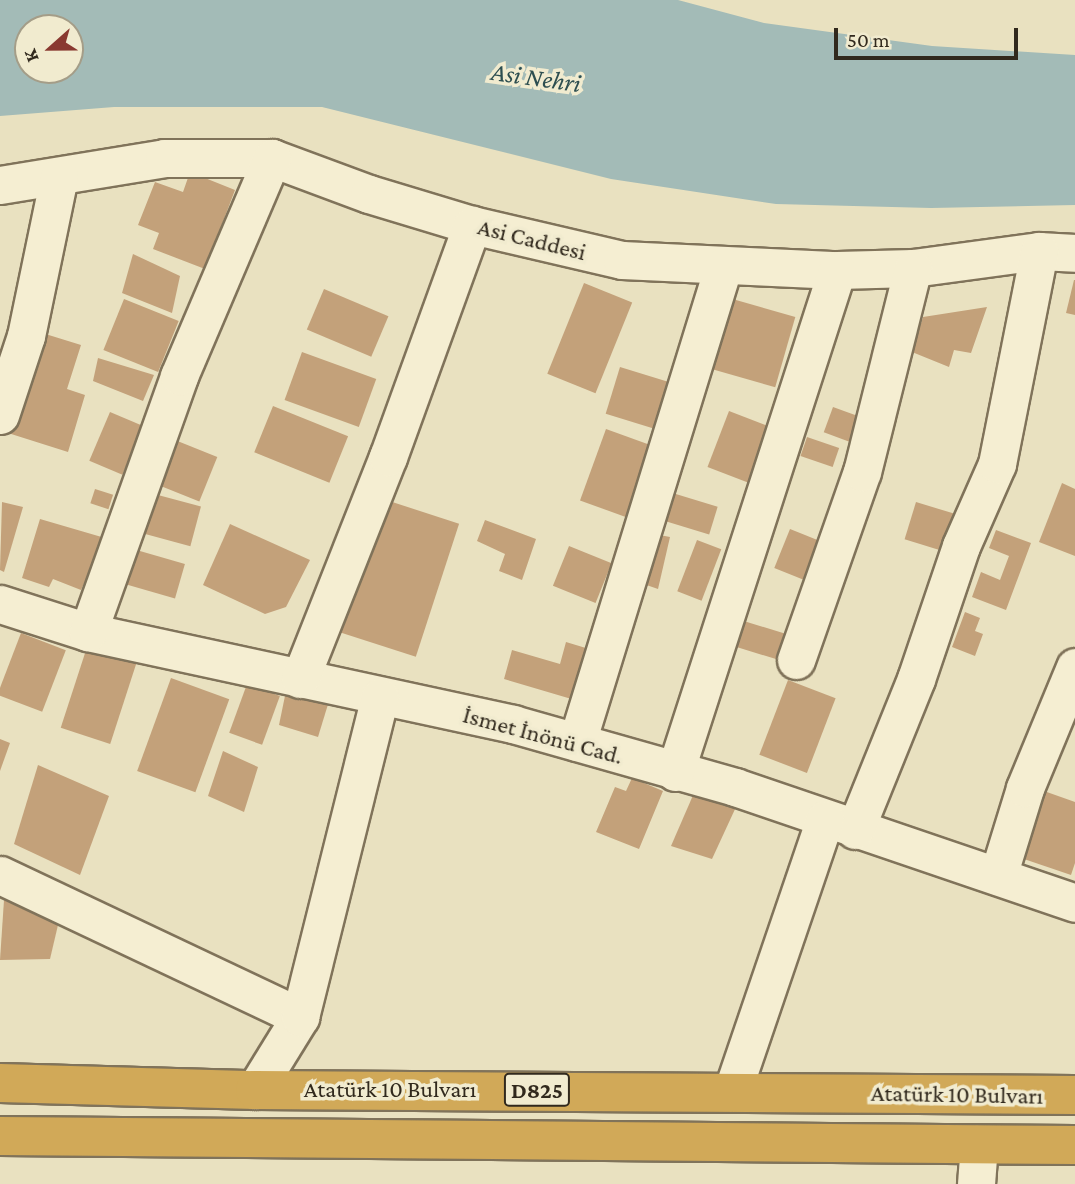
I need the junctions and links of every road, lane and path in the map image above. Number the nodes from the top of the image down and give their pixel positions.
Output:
1 (272, 158) junction
2 (59, 176) junction
3 (0, 185) edge
4 (472, 225) junction
5 (1039, 251) junction
6 (1075, 253) edge
7 (723, 267) junction
8 (913, 268) junction
9 (837, 270) junction
10 (0, 415) edge
11 (0, 604) edge
12 (88, 632) junction
13 (796, 660) dead end
14 (1075, 667) edge
15 (300, 679) junction
16 (380, 697) junction
17 (577, 742) junction
18 (675, 772) junction
19 (840, 825) junction
20 (0, 876) edge
21 (998, 876) junction
22 (1075, 903) edge
23 (300, 1017) junction
24 (0, 1083) edge
25 (255, 1090) junction
26 (732, 1092) junction
27 (1075, 1095) edge
28 (0, 1136) edge
29 (979, 1144) junction
30 (1075, 1145) edge
31 (976, 1184) edge

1 - 2 street, Asi Caddesi
1 - 4 street, Asi Caddesi
1 - 12 street
2 - 3 street, Asi Caddesi
2 - 10 street
4 - 7 street, Asi Caddesi
4 - 15 street
5 - 6 street, Asi Caddesi
5 - 8 street, Asi Caddesi
5 - 19 street
7 - 9 street, Asi Caddesi
7 - 17 street
8 - 9 street, Asi Caddesi
8 - 13 street
9 - 18 street
11 - 12 street, İsmet İnönü Cad.
12 - 15 street, İsmet İnönü Cad.
14 - 21 street
15 - 16 street, İsmet İnönü Cad.
16 - 17 street, İsmet İnönü Cad.
16 - 23 street
17 - 18 street, İsmet İnönü Cad.
18 - 19 street, İsmet İnönü Cad.
19 - 21 street, İsmet İnönü Cad.
19 - 26 street
20 - 23 street
21 - 22 street, İsmet İnönü Cad.
23 - 25 street
24 - 25 highway, Atatürk 10 Bulvarı / D825
25 - 26 highway, Atatürk 10 Bulvarı / D825
26 - 27 highway, Atatürk 10 Bulvarı / D825
28 - 29 highway, Atatürk 10 Bulvarı / D825
29 - 30 highway, Atatürk 10 Bulvarı / D825
29 - 31 street

